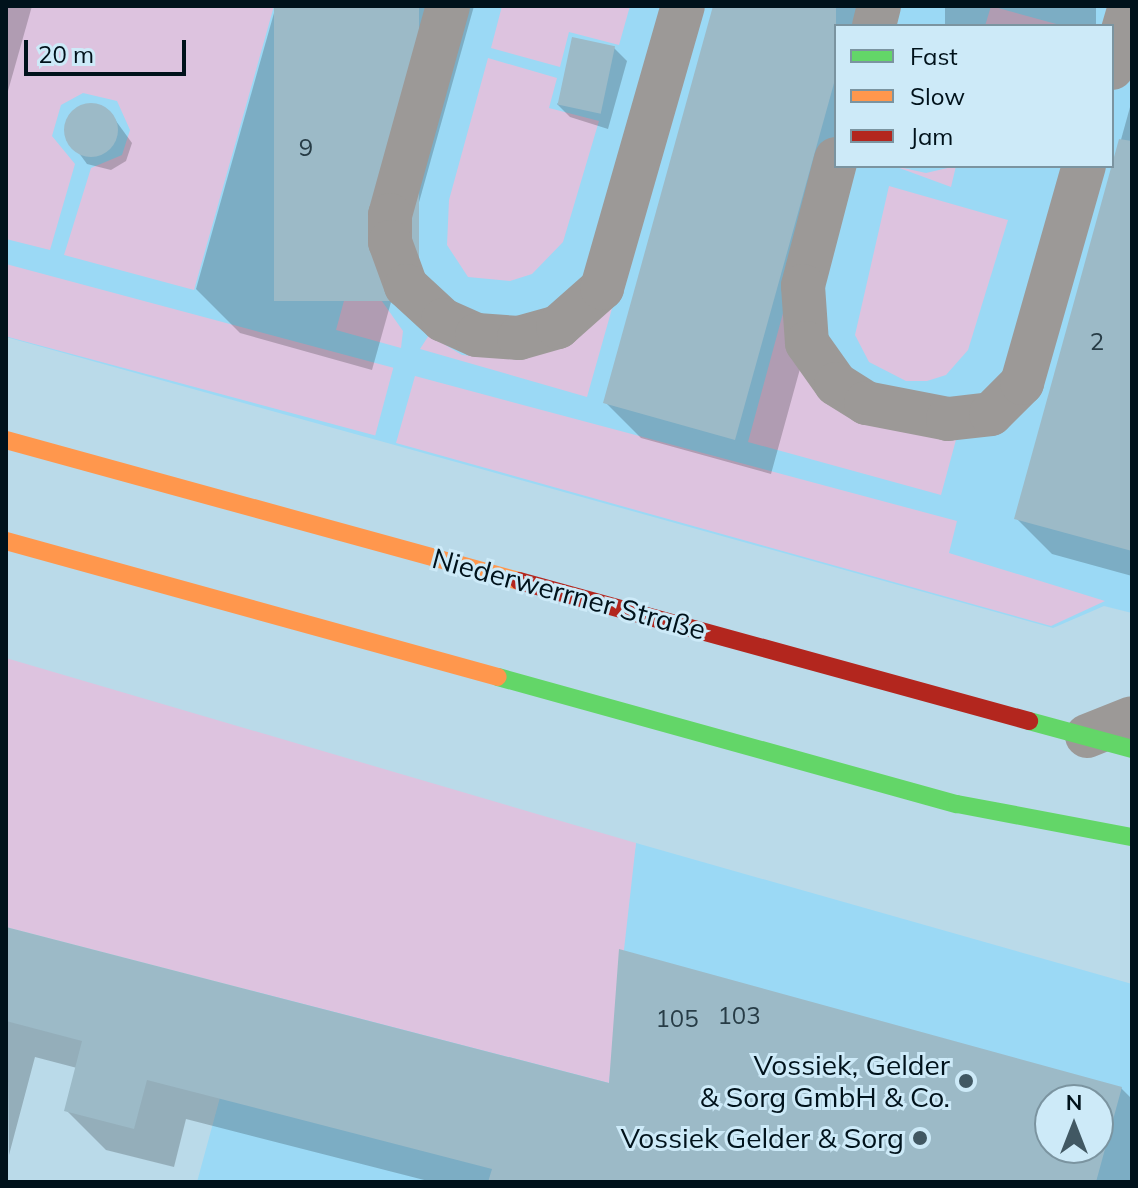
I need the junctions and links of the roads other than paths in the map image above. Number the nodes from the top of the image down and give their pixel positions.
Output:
1 (448, 6) edge
2 (683, 6) edge
3 (1130, 6) edge
4 (1114, 61) edge
5 (834, 167) edge
6 (1083, 168) edge
7 (6, 440) edge
8 (6, 541) edge
9 (1132, 718) edge
10 (1087, 736) junction
11 (1132, 749) edge
12 (1132, 837) edge

1 - 2 street
3 - 4 street
5 - 6 street
7 - 10 main road, Niederwerrner Straße
8 - 12 main road
9 - 10 street
10 - 11 main road, Niederwerrner Straße

